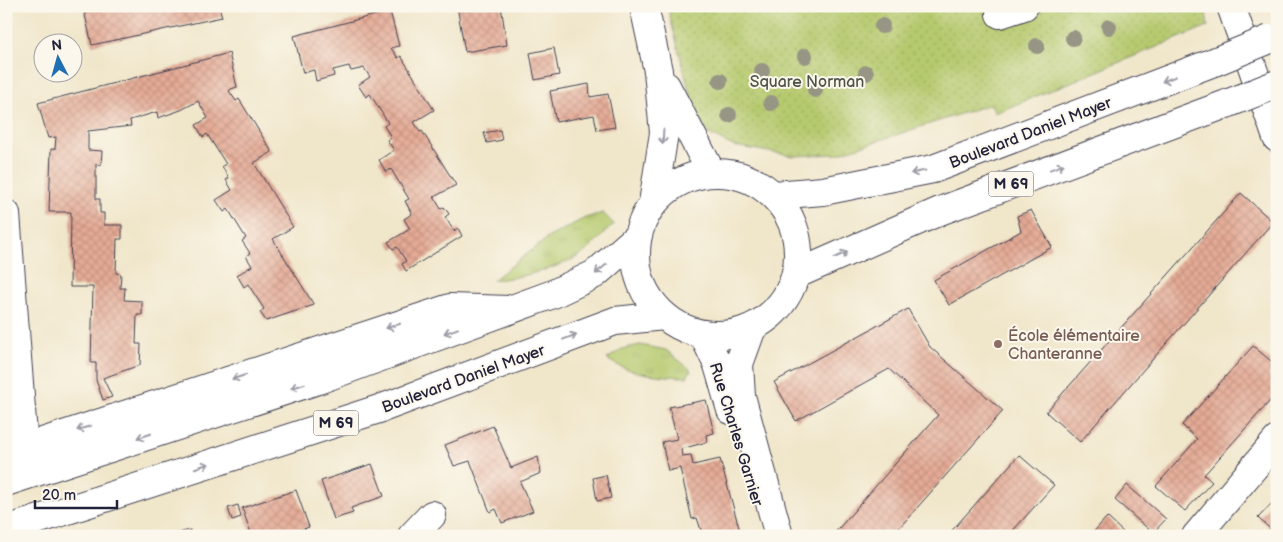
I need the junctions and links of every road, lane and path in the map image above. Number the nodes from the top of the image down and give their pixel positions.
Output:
1 (644, 6) edge
2 (1232, 9) edge
3 (1273, 38) edge
4 (658, 71) junction
5 (1277, 84) edge
6 (1277, 138) edge
7 (711, 172) junction
8 (774, 195) junction
9 (653, 203) junction
10 (6, 214) edge
11 (637, 237) junction
12 (797, 274) junction
13 (509, 310) junction
14 (664, 316) junction
15 (752, 328) junction
16 (703, 334) junction
17 (15, 451) edge
18 (1273, 451) edge
19 (6, 482) edge
20 (432, 515) dead end
21 (6, 530) edge
22 (412, 536) edge
23 (766, 536) edge
24 (779, 536) edge
25 (1196, 536) edge

1 - 4 main road
2 - 6 main road
3 -> 8 main road, Boulevard Daniel Mayer / M 69, bridge
4 - 7 main road
4 -> 9 main road
12 -> 5 main road, M 69, bridge
7 - 8 main road
7 - 9 main road
8 - 12 main road
9 - 11 main road
10 - 17 main road
11 -> 13 main road
11 - 14 main road
12 - 15 main road
13 -> 17 main road
13 -> 19 main road
14 - 16 main road
21 -> 14 main road, Boulevard Daniel Mayer / M 69
15 - 16 main road
15 - 24 main road
16 - 23 main road, Rue Charles Garnier
18 - 25 main road
20 - 22 main road

